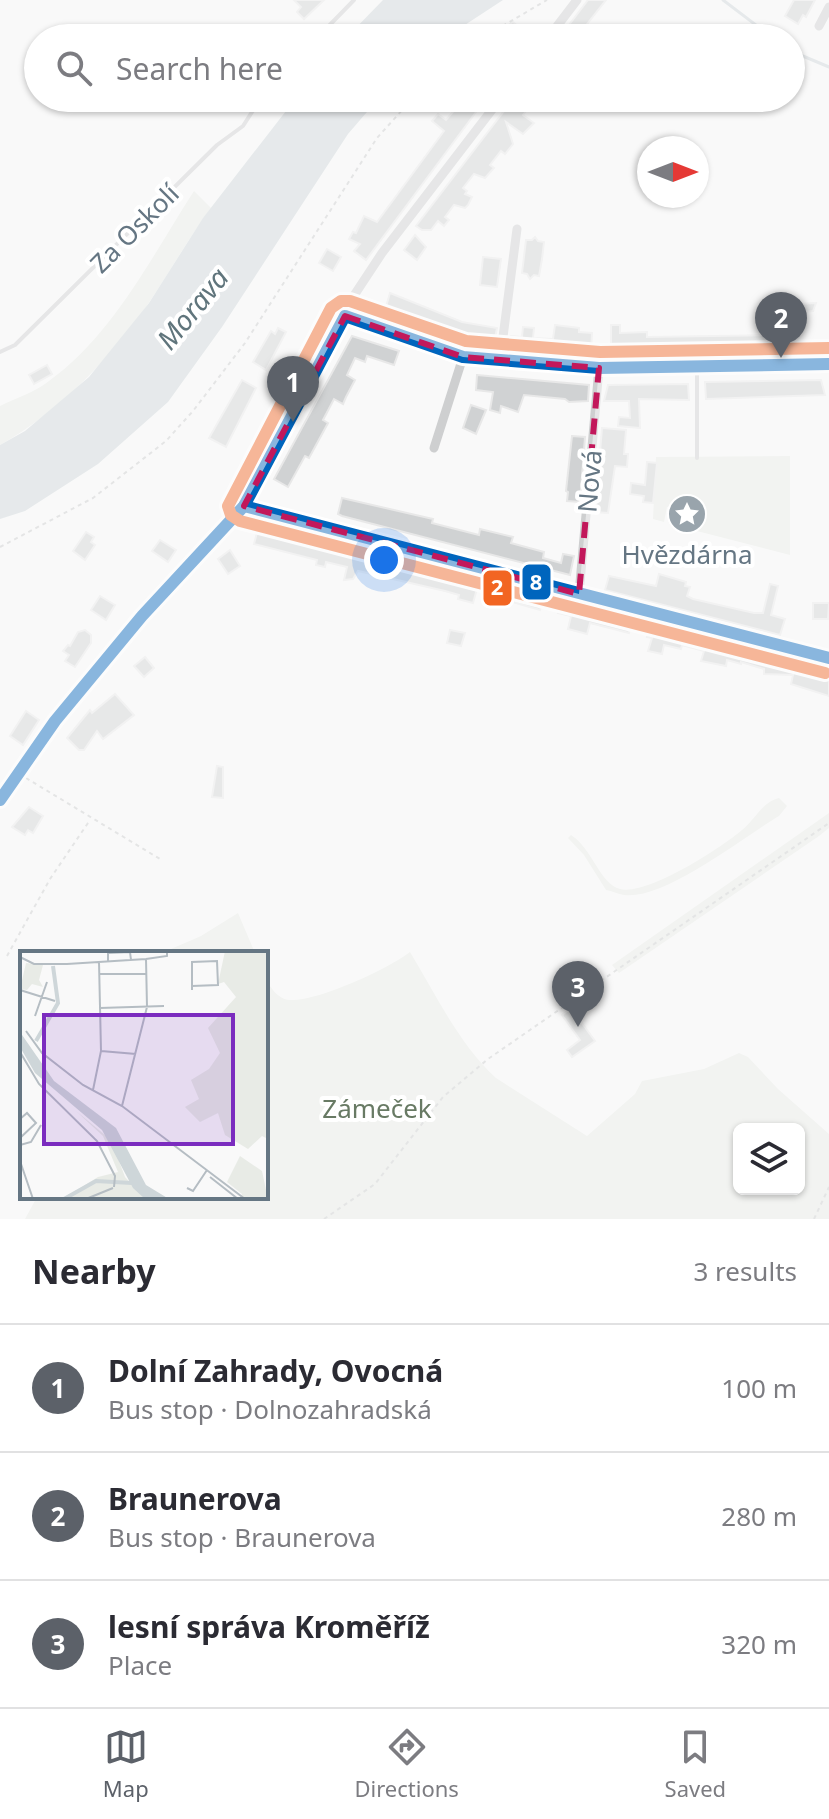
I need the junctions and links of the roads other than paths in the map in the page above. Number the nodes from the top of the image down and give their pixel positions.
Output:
1 (354, 0) edge
2 (577, 0) edge
3 (829, 7) edge
4 (331, 24) edge
5 (559, 24) edge
6 (819, 26) dead end
7 (252, 112) edge
8 (490, 112) edge
9 (517, 229) dead end
10 (345, 316) junction
11 (0, 352) edge
12 (463, 357) junction
13 (500, 360) junction
14 (829, 364) edge
15 (697, 366) junction
16 (599, 368) junction
17 (434, 448) dead end
18 (697, 458) dead end
19 (244, 506) junction
20 (579, 594) junction
21 (829, 658) edge
22 (0, 800) edge

1 - 4 lane
2 - 5 street
3 - 6 street
7 - 11 lane, Za Oskolí
8 - 10 street
9 - 13 street
10 - 12 street
10 - 19 street
12 - 13 street
12 - 17 street
13 - 16 street
14 - 15 street
15 - 16 street
15 - 18 lane
16 - 20 street, Nová
19 - 20 street
19 - 22 street
20 - 21 street

